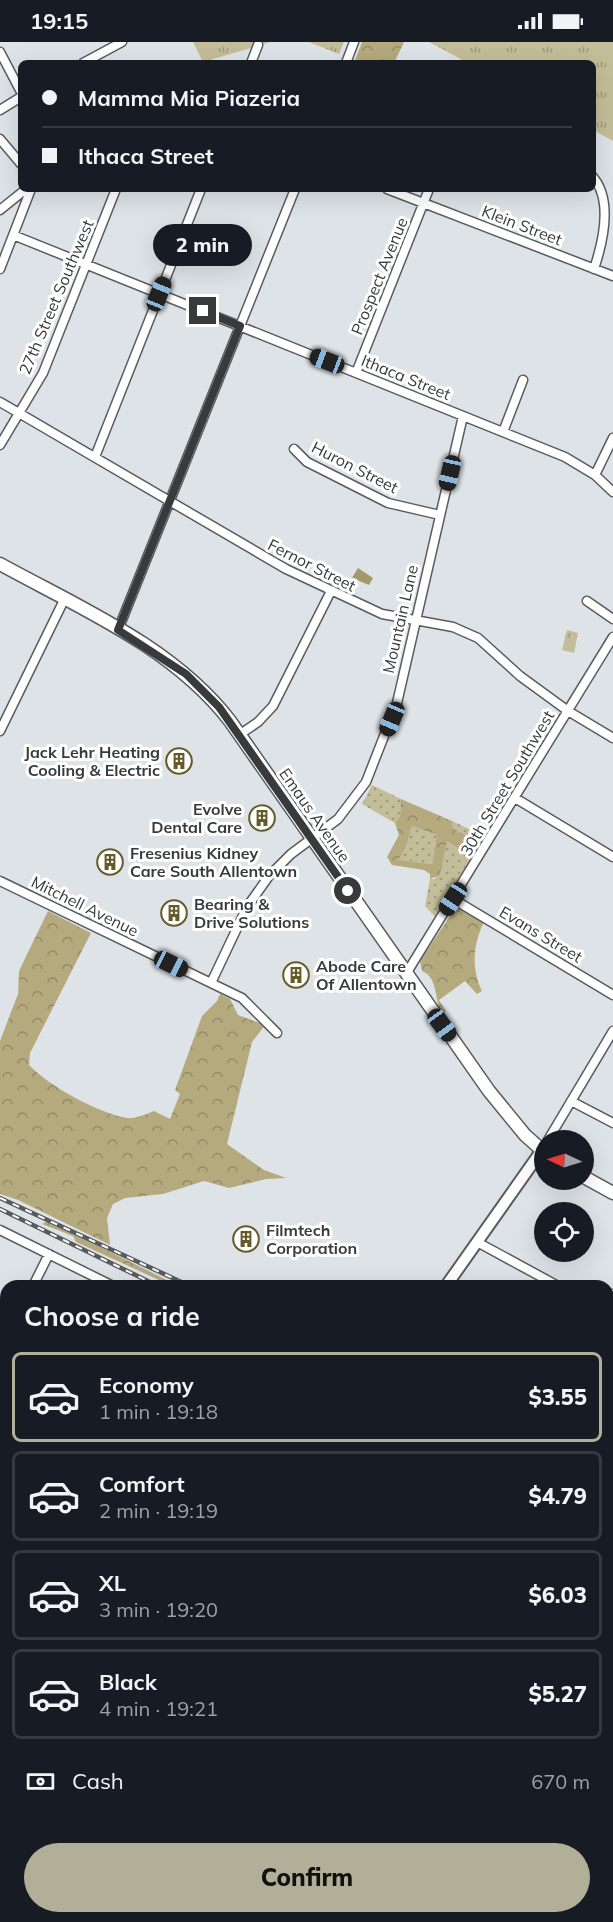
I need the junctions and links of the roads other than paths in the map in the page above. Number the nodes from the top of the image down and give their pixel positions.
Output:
1 (122, 42) edge
2 (354, 42) edge
3 (258, 45) dead end
4 (0, 52) edge
5 (89, 60) edge
6 (252, 60) edge
7 (347, 60) edge
8 (18, 86) edge
9 (18, 99) edge
10 (0, 110) edge
11 (0, 139) edge
12 (18, 160) edge
13 (596, 179) edge
14 (22, 192) edge
15 (30, 192) edge
16 (115, 192) edge
17 (200, 192) edge
18 (294, 192) edge
19 (394, 192) edge
20 (428, 192) edge
21 (423, 204) junction
22 (0, 210) edge
23 (13, 235) junction
24 (86, 264) junction
25 (0, 268) edge
26 (594, 269) junction
27 (613, 276) edge
28 (159, 294) junction
29 (240, 326) junction
30 (356, 373) junction
31 (523, 380) dead end
32 (0, 402) edge
33 (19, 413) junction
34 (463, 416) junction
35 (503, 432) junction
36 (613, 438) edge
37 (0, 445) edge
38 (294, 449) dead end
39 (95, 457) junction
40 (595, 475) junction
41 (613, 492) edge
42 (169, 502) junction
43 (440, 515) junction
44 (0, 564) edge
45 (331, 591) junction
46 (64, 600) junction
47 (587, 602) dead end
48 (613, 619) edge
49 (415, 621) junction
50 (118, 630) junction
51 (613, 637) edge
52 (568, 711) junction
53 (0, 731) edge
54 (239, 735) junction
55 (613, 738) edge
56 (515, 798) junction
57 (311, 839) junction
58 (613, 857) edge
59 (0, 881) edge
60 (453, 899) junction
61 (406, 974) junction
62 (211, 983) junction
63 (613, 995) edge
64 (613, 1031) edge
65 (277, 1033) dead end
66 (571, 1101) junction
67 (613, 1122) edge
68 (555, 1130) edge
69 (534, 1136) edge
70 (534, 1162) edge
71 (594, 1183) edge
72 (613, 1193) edge
73 (0, 1230) edge
74 (477, 1242) junction
75 (49, 1254) junction
76 (36, 1280) edge
77 (100, 1280) edge
78 (450, 1280) edge
79 (547, 1280) edge

1 - 5 street
2 - 7 street
3 - 6 street
4 - 8 street
9 - 10 street
11 - 12 street
13 - 26 street
14 - 22 street
15 - 23 street
16 - 24 street, 27th Street Southwest
17 - 28 street
18 - 29 street
19 - 21 street, Klein Street
20 - 21 street, Prospect Avenue
21 - 26 street, Klein Street
21 - 30 street, Prospect Avenue
23 - 24 street, Ithaca Street
23 - 25 street
24 - 28 street, Ithaca Street
24 - 33 street, 27th Street Southwest
26 - 27 street, Klein Street
28 - 29 street, Ithaca Street
28 - 39 street
29 - 30 street, Ithaca Street
29 - 42 street
30 - 34 street, Ithaca Street
31 - 35 street
32 - 33 street, Fernor Street
33 - 37 street, 27th Street Southwest
33 - 39 street, Fernor Street
34 - 35 street, Ithaca Street
34 - 43 street, Mountain Lane
35 - 40 street, Ithaca Street
36 - 40 street
38 - 43 street, Huron Street
39 - 42 street, Fernor Street
40 - 41 street, Ithaca Street
42 - 45 street, Fernor Street
42 - 50 street
43 - 49 street, Mountain Lane
44 - 46 main road, Emaus Avenue
45 - 49 street, Fernor Street
45 - 54 street
46 - 50 main road, Emaus Avenue
46 - 53 street
47 - 48 street
49 - 52 street, Fernor Street
49 - 57 street, Mountain Lane
50 - 54 main road, Emaus Avenue
51 - 52 street, 30th Street Southwest
52 - 55 street, Fernor Street
52 - 56 street, 30th Street Southwest
54 - 57 main road, Emaus Avenue
56 - 58 street
56 - 60 street, 30th Street Southwest
57 - 61 main road, Emaus Avenue
57 - 62 street, Mountain Lane
59 - 62 street, Mitchell Avenue
60 - 61 street, 30th Street Southwest
60 - 63 street, Evans Street
61 - 69 main road, Emaus Avenue
62 - 65 street, Mitchell Avenue
64 - 66 street
66 - 67 street
66 - 68 street
70 - 74 street
71 - 72 main road
73 - 75 street
74 - 78 street
74 - 79 street
75 - 76 street
75 - 77 street

